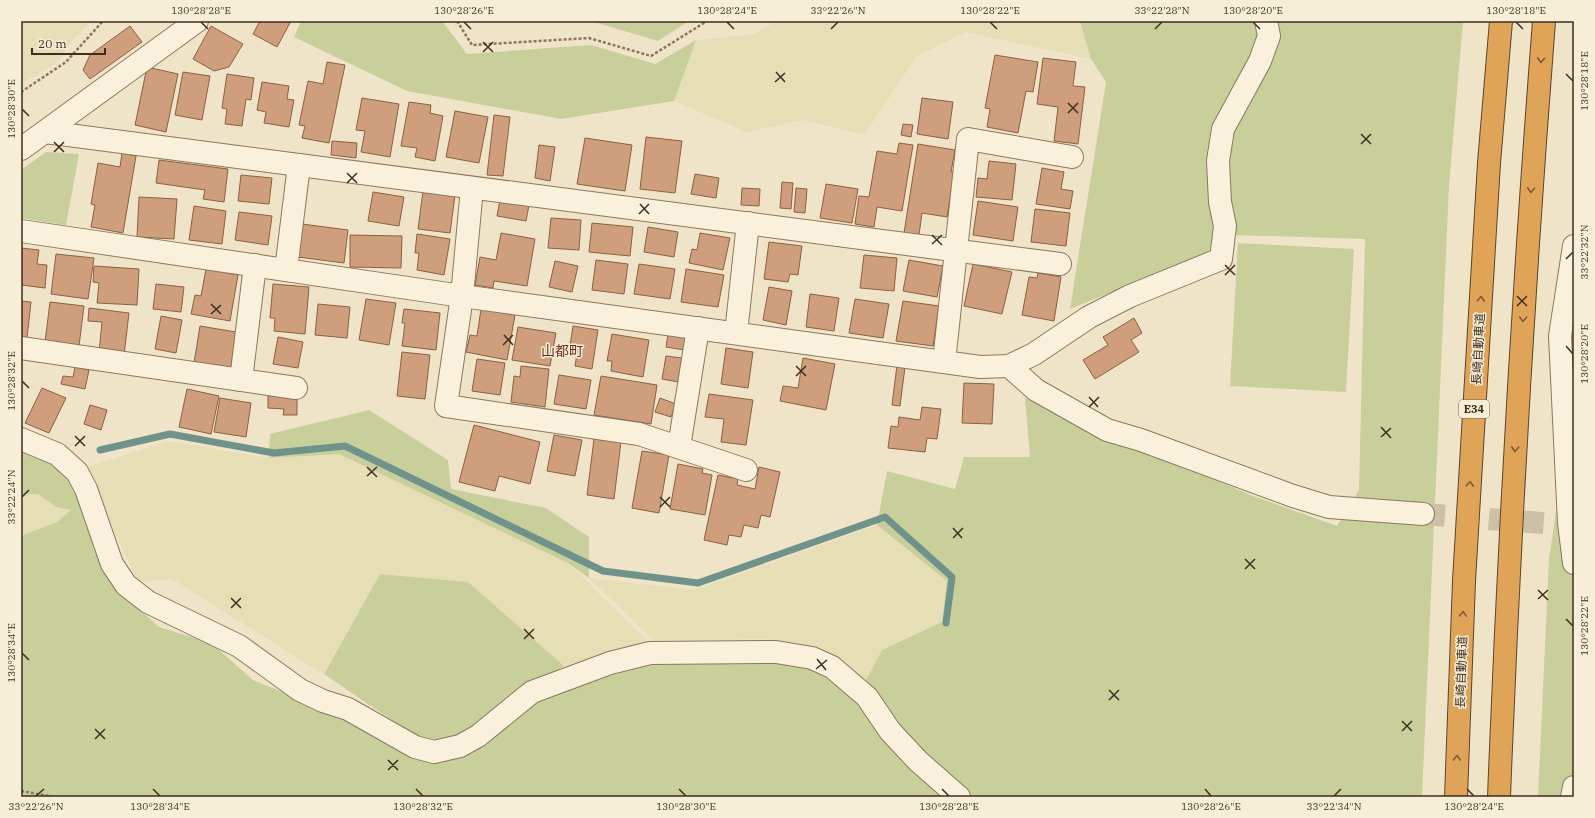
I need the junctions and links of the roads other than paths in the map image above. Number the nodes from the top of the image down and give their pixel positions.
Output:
1 (197, 21) edge
2 (1266, 21) edge
3 (1501, 21) edge
4 (1544, 21) edge
5 (45, 132) junction
6 (21, 149) edge
7 (1072, 156) dead end
8 (299, 165) junction
9 (472, 188) junction
10 (748, 223) junction
11 (21, 231) edge
12 (1574, 246) edge
13 (957, 251) junction
14 (1060, 264) dead end
15 (255, 265) junction
16 (286, 270) junction
17 (462, 296) junction
18 (698, 328) junction
19 (736, 333) junction
20 (21, 348) edge
21 (944, 362) junction
22 (1009, 366) junction
23 (241, 380) junction
24 (296, 388) dead end
25 (21, 439) edge
26 (679, 447) junction
27 (746, 470) dead end
28 (1423, 514) tunnel mouth
29 (1574, 563) edge
30 (1574, 787) edge
31 (959, 797) edge
32 (1456, 797) edge
33 (1499, 797) edge
34 (1572, 797) edge

1 - 5 street
2 - 22 street
32 -> 3 highway, 長崎自動車道 / E34
4 -> 33 highway
5 - 6 street
5 - 8 street
7 - 13 street
8 - 9 street
8 - 16 street
9 - 10 street
9 - 17 street
10 - 13 street
10 - 19 street
11 - 15 street
12 - 29 street
13 - 14 street
13 - 21 street
15 - 16 street
15 - 23 street
16 - 17 street
17 - 18 street
17 - 26 street
18 - 19 street
18 - 26 street
19 - 21 street
20 - 23 street
21 - 22 street
22 - 28 street
23 - 24 street
25 - 31 street
26 - 27 street
30 - 34 street

